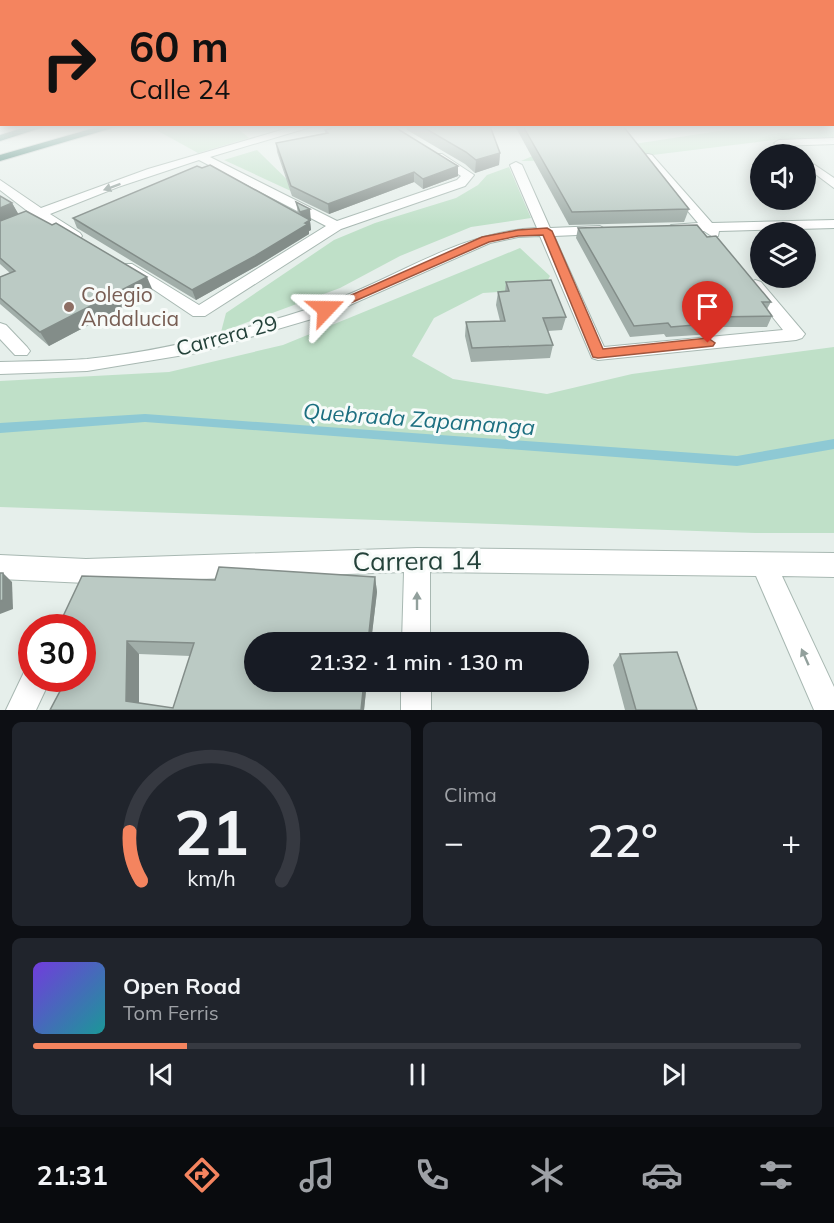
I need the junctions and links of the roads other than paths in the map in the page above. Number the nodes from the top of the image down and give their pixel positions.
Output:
1 (191, 159) edge
2 (206, 159) edge
3 (445, 159) edge
4 (650, 159) edge
5 (516, 165) dead end
6 (816, 170) edge
7 (0, 184) edge
8 (834, 184) edge
9 (39, 213) junction
10 (834, 224) edge
11 (336, 226) junction
12 (708, 227) junction
13 (661, 228) edge
14 (614, 230) edge
15 (0, 231) edge
16 (547, 231) junction
17 (89, 244) edge
18 (722, 245) edge
19 (119, 262) edge
20 (745, 272) edge
21 (0, 329) edge
22 (21, 351) dead end
23 (0, 368) edge
24 (417, 560) junction
25 (764, 565) junction
26 (834, 565) edge
27 (0, 567) edge
28 (86, 571) junction
29 (73, 599) edge
30 (417, 632) edge
31 (29, 692) edge
32 (416, 692) edge
33 (21, 710) edge
34 (416, 710) edge
35 (829, 710) edge

1 -> 9 street
2 - 11 street
3 - 11 street
4 - 12 street
5 - 16 street
6 - 8 street
7 - 9 street
9 - 15 street
9 - 17 street
10 - 12 street
11 - 19 street
12 - 13 street
12 - 18 street
14 - 16 street, Carrera 29
16 - 20 street
16 - 23 street, Carrera 29
21 - 22 street
24 - 25 street, Carrera 14
24 - 28 street, Carrera 14
30 -> 24 street
25 - 26 street, Carrera 14
35 -> 25 street
27 - 28 street, Carrera 14
28 - 29 street
31 - 33 street
32 - 34 street

